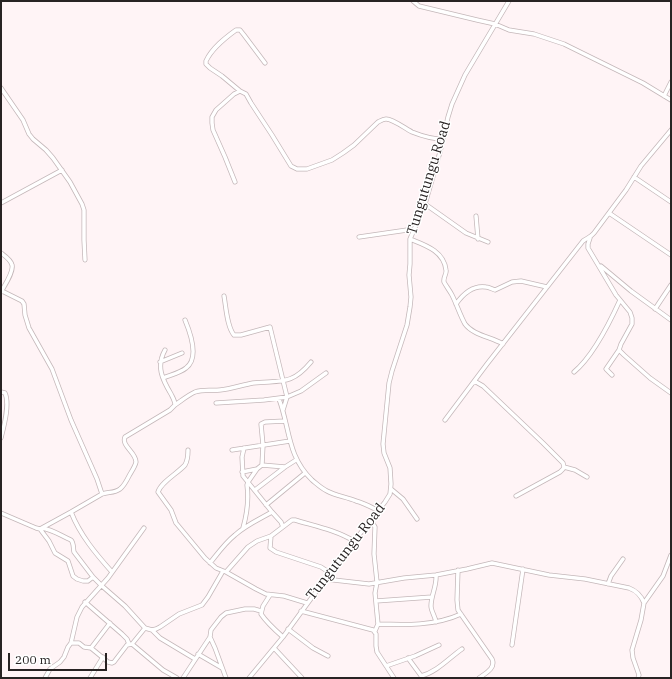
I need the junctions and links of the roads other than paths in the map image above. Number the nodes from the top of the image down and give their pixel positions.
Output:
1 (413, 1) edge
2 (509, 1) edge
3 (495, 24) junction
4 (265, 63) dead end
5 (671, 82) edge
6 (1, 88) edge
7 (240, 91) junction
8 (664, 96) junction
9 (671, 100) edge
10 (671, 130) edge
11 (443, 139) junction
12 (62, 170) junction
13 (634, 177) junction
14 (235, 182) dead end
15 (671, 202) edge
16 (1, 203) edge
17 (425, 204) junction
18 (608, 213) junction
19 (476, 216) dead end
20 (414, 229) junction
21 (359, 237) dead end
22 (478, 238) junction
23 (590, 238) junction
24 (410, 239) junction
25 (488, 242) dead end
26 (1, 253) edge
27 (671, 255) edge
28 (85, 260) dead end
29 (598, 264) junction
30 (671, 285) edge
31 (547, 287) junction
32 (1, 292) edge
33 (224, 296) dead end
34 (620, 300) junction
35 (456, 304) junction
36 (655, 309) junction
37 (185, 320) dead end
38 (671, 320) edge
39 (503, 344) junction
40 (165, 350) dead end
41 (619, 350) junction
42 (182, 353) dead end
43 (160, 362) junction
44 (311, 362) dead end
45 (574, 372) dead end
46 (326, 373) dead end
47 (612, 375) dead end
48 (163, 378) junction
49 (282, 381) junction
50 (473, 382) junction
51 (1, 392) edge
52 (671, 393) edge
53 (287, 397) junction
54 (278, 399) junction
55 (216, 403) dead end
56 (175, 405) junction
57 (283, 410) junction
58 (444, 420) dead end
59 (285, 421) junction
60 (1, 438) edge
61 (290, 441) junction
62 (263, 445) junction
63 (244, 448) junction
64 (188, 450) dead end
65 (232, 450) dead end
66 (296, 460) junction
67 (262, 465) junction
68 (285, 467) junction
69 (564, 467) junction
70 (257, 469) junction
71 (242, 472) junction
72 (305, 473) junction
73 (587, 478) dead end
74 (248, 482) junction
75 (391, 489) junction
76 (255, 490) junction
77 (102, 494) junction
78 (516, 496) dead end
79 (266, 504) junction
80 (379, 511) junction
81 (71, 512) junction
82 (272, 512) junction
83 (1, 513) edge
84 (417, 519) dead end
85 (371, 520) junction
86 (283, 527) junction
87 (41, 528) junction
88 (144, 528) dead end
89 (243, 528) junction
90 (271, 536) junction
91 (354, 540) junction
92 (671, 555) edge
93 (623, 558) dead end
94 (210, 563) junction
95 (523, 569) junction
96 (458, 570) junction
97 (112, 572) junction
98 (224, 572) junction
99 (330, 573) junction
100 (436, 574) junction
101 (93, 578) junction
102 (325, 579) junction
103 (377, 582) junction
104 (608, 584) junction
105 (102, 586) junction
106 (270, 595) junction
107 (640, 596) junction
108 (432, 597) junction
109 (648, 597) junction
110 (376, 601) junction
111 (85, 602) junction
112 (307, 603) junction
113 (644, 603) junction
114 (261, 611) junction
115 (301, 611) junction
116 (461, 614) junction
117 (436, 622) junction
118 (110, 623) junction
119 (378, 624) junction
120 (145, 628) junction
121 (288, 629) junction
122 (152, 630) junction
123 (375, 631) junction
124 (283, 636) junction
125 (210, 637) junction
126 (71, 642) junction
127 (130, 644) junction
128 (439, 645) dead end
129 (512, 645) dead end
130 (91, 648) junction
131 (274, 648) junction
132 (462, 649) dead end
133 (198, 654) junction
134 (328, 656) dead end
135 (103, 657) junction
136 (408, 658) junction
137 (196, 659) junction
138 (386, 666) junction
139 (222, 668) junction
140 (422, 677) edge
141 (44, 678) edge
142 (90, 678) edge
143 (177, 678) edge
144 (183, 678) edge
145 (226, 678) edge
146 (249, 678) edge
147 (302, 678) edge
148 (394, 678) edge
149 (479, 678) edge
150 (638, 678) edge

1 - 3 street
2 - 3 street, Tungutungu Road
3 - 8 street
3 - 11 street, Tungutungu Road
4 - 7 street
5 - 8 street
6 - 12 street
7 - 11 street
7 - 14 street
8 - 9 street
10 - 13 street
11 - 17 street, Tungutungu Road
12 - 16 street
12 - 28 street
13 - 15 street
13 - 18 street
17 - 20 street, Tungutungu Road
17 - 22 street
18 - 23 street
18 - 27 street
19 - 22 street
20 - 21 street
20 - 24 street, Tungutungu Road
22 - 25 street
23 - 29 street
23 - 31 street
24 - 35 street
24 - 75 street, Tungutungu Road
26 - 32 street
29 - 34 street
29 - 36 street
30 - 36 street
31 - 35 street
31 - 39 street
32 - 77 street
33 - 49 street
34 - 41 street
34 - 45 street
35 - 39 street
36 - 38 street
37 - 48 street
39 - 50 street
40 - 43 street
41 - 47 street
41 - 52 street
42 - 43 street
43 - 48 street
44 - 49 street
46 - 53 street
48 - 56 street
49 - 53 street
49 - 56 street
50 - 58 street
50 - 69 street
51 - 60 street
53 - 54 street
53 - 57 street
54 - 55 street
54 - 57 street
56 - 77 street
57 - 59 street
59 - 61 street
59 - 62 street
61 - 62 street
61 - 66 street
62 - 63 street
62 - 67 street
63 - 65 street
63 - 71 street
64 - 94 street
66 - 68 street
66 - 72 street
67 - 68 street
67 - 70 street
68 - 76 street
69 - 73 street
69 - 78 street
70 - 71 street
70 - 74 street
71 - 74 street
72 - 79 street
72 - 80 street
74 - 76 street
74 - 89 street
75 - 80 street, Tungutungu Road
75 - 84 street
76 - 79 street
77 - 81 street
79 - 82 street
80 - 85 street, Tungutungu Road
81 - 87 street
81 - 97 street
82 - 86 street
82 - 89 street
83 - 87 street
85 - 91 street, Tungutungu Road
85 - 103 street
86 - 90 street
86 - 91 street
87 - 101 street
87 - 101 street
88 - 97 street
89 - 94 street
90 - 98 street
90 - 99 street
91 - 99 street, Tungutungu Road
92 - 109 street
93 - 104 street
94 - 98 street
95 - 96 street
95 - 104 street
95 - 129 street
96 - 100 street
96 - 116 street
97 - 105 street
98 - 106 street
98 - 122 street
99 - 102 street, Tungutungu Road
100 - 103 street
100 - 108 street
101 - 105 street
102 - 103 street
102 - 112 street, Tungutungu Road
103 - 110 street
104 - 107 street
105 - 111 street
105 - 120 street
106 - 112 street
106 - 114 street
107 - 109 street
107 - 113 street
108 - 110 street
108 - 117 street
109 - 113 street
110 - 119 street
111 - 118 street
111 - 126 street
112 - 115 street, Tungutungu Road
113 - 150 street
114 - 124 street
114 - 125 street
115 - 121 street, Tungutungu Road
115 - 123 street
116 - 117 street
116 - 149 street
117 - 119 street
118 - 127 street
118 - 130 street
119 - 123 street
120 - 122 street
120 - 127 street
121 - 124 street, Tungutungu Road
121 - 134 street
122 - 137 street
123 - 138 street
124 - 131 street, Tungutungu Road
125 - 133 street
125 - 139 street
126 - 130 street
126 - 141 street
127 - 135 street
127 - 143 street
128 - 136 street
130 - 135 street
131 - 146 street, Tungutungu Road
131 - 147 street
132 - 140 street
133 - 137 street
133 - 139 street
135 - 142 street
136 - 138 street
136 - 140 street
137 - 144 street
138 - 148 street
139 - 145 street

